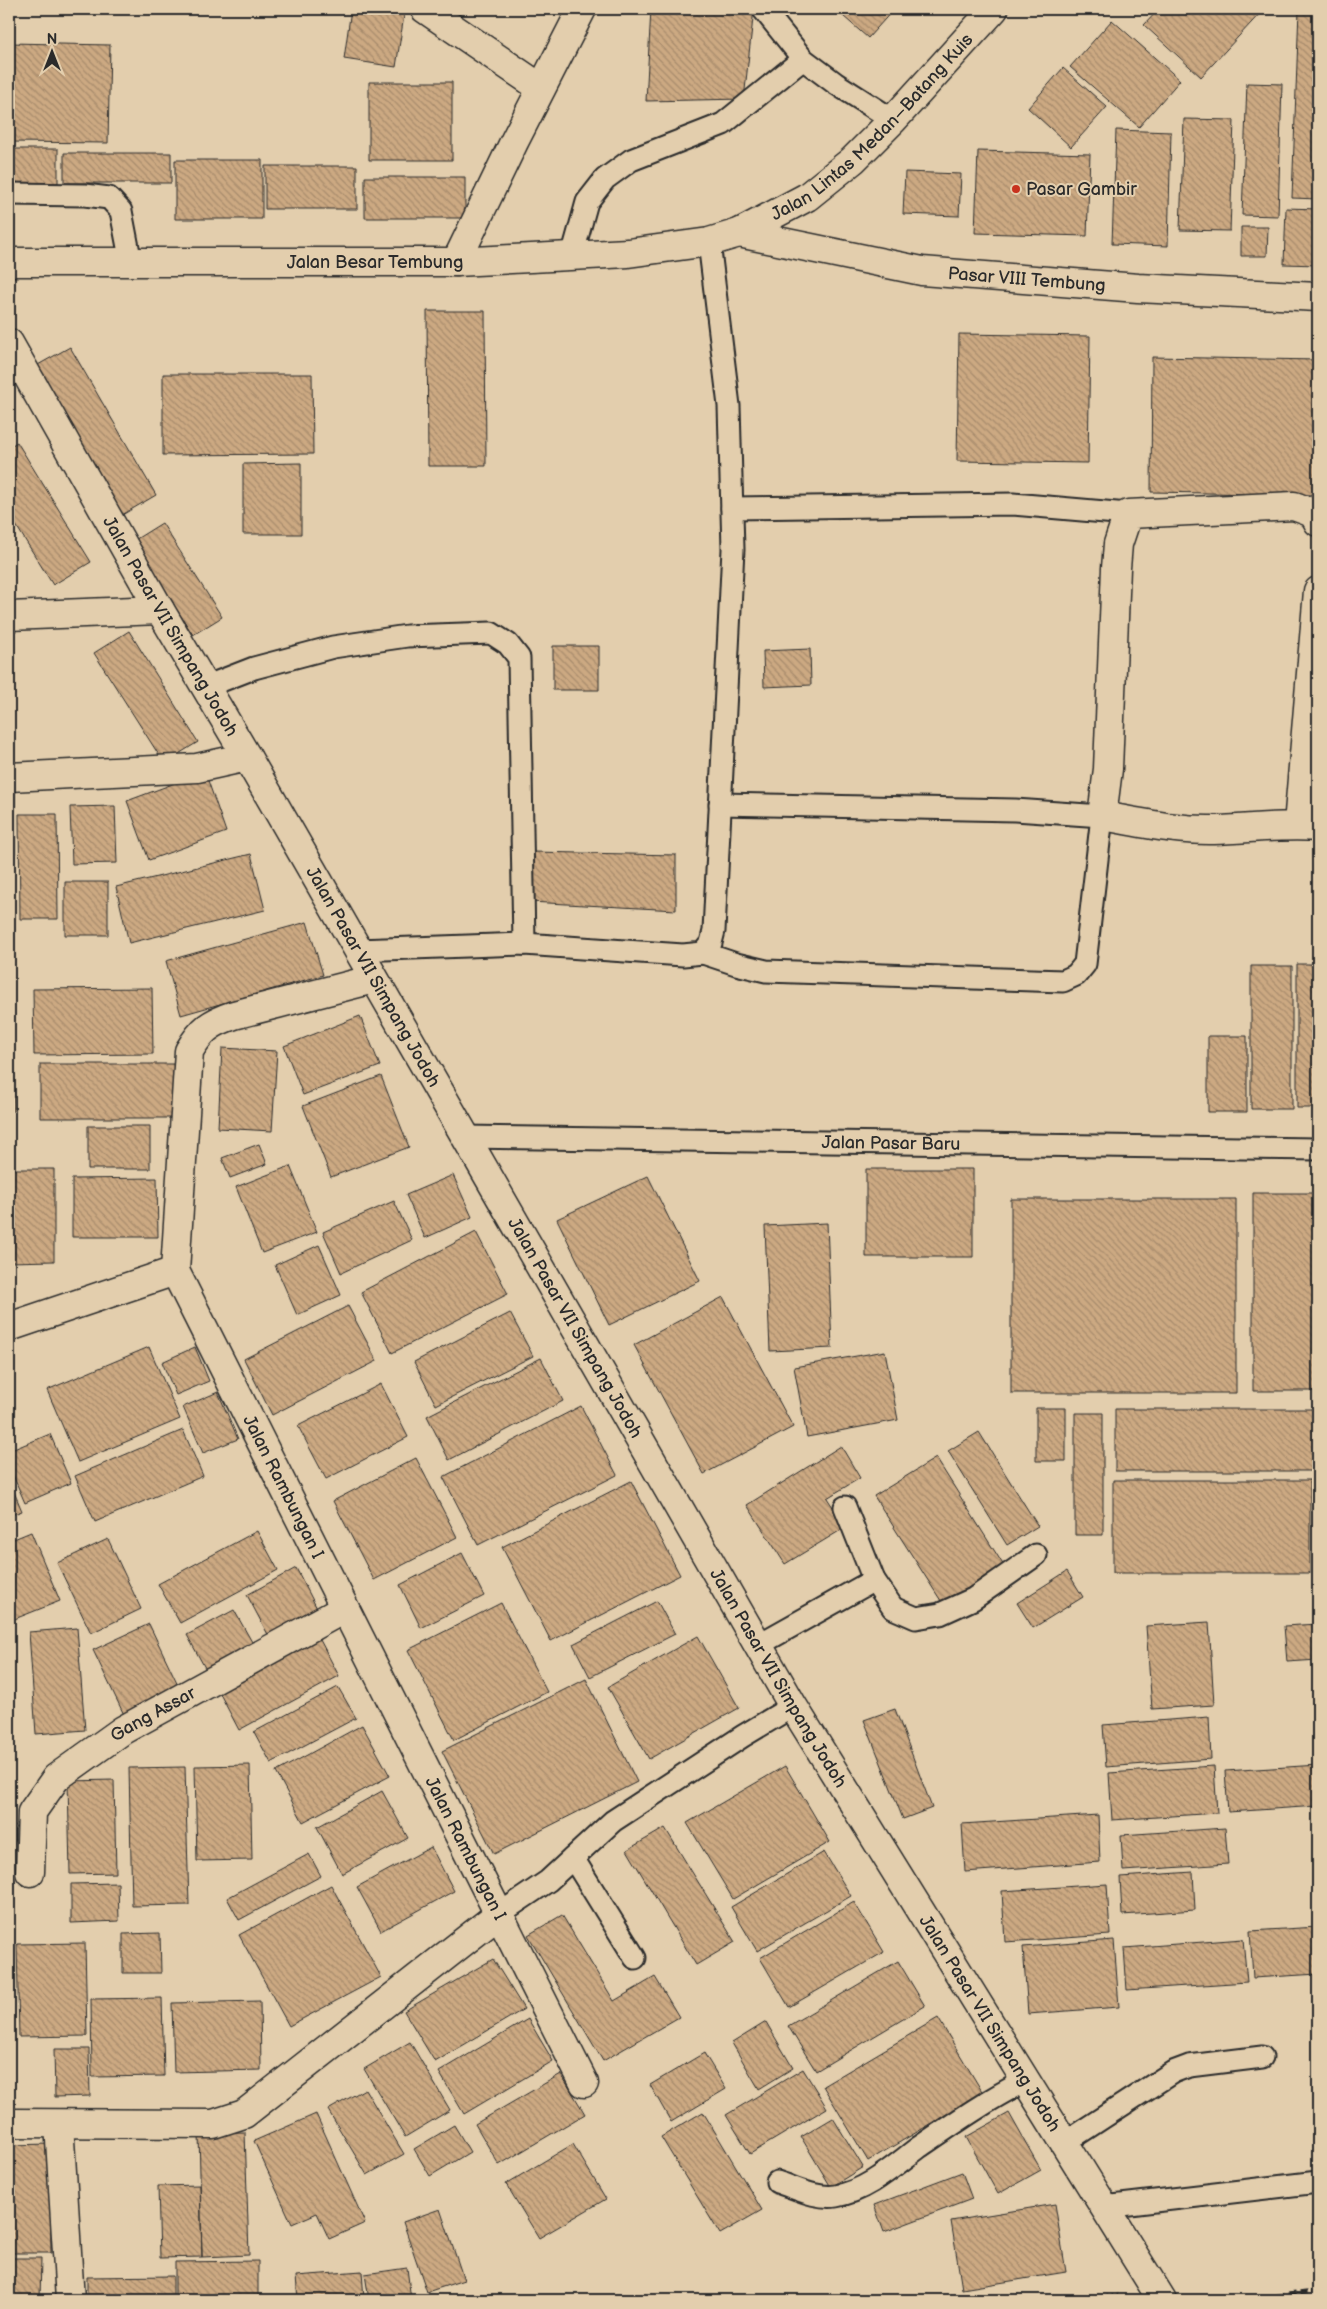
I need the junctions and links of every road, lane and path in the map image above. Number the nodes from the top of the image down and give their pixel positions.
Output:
1 (425, 9) edge
2 (582, 9) edge
3 (763, 9) edge
4 (994, 9) edge
5 (803, 59) junction
6 (541, 88) junction
7 (893, 120) junction
8 (9, 194) edge
9 (739, 233) junction
10 (710, 242) junction
11 (572, 256) junction
12 (9, 262) edge
13 (456, 262) junction
14 (131, 263) junction
15 (1318, 297) edge
16 (9, 343) edge
17 (732, 508) junction
18 (1128, 514) junction
19 (1318, 522) edge
20 (1318, 591) edge
21 (160, 610) junction
22 (9, 616) edge
23 (204, 687) junction
24 (247, 758) junction
25 (9, 776) edge
26 (720, 804) junction
27 (1102, 816) junction
28 (1308, 826) edge
29 (524, 944) junction
30 (357, 950) junction
31 (703, 953) junction
32 (374, 979) junction
33 (465, 1137) junction
34 (1318, 1149) edge
35 (175, 1270) junction
36 (9, 1327) edge
37 (845, 1507) dead end
38 (1036, 1555) dead end
39 (874, 1580) junction
40 (344, 1609) junction
41 (758, 1644) junction
42 (793, 1706) junction
43 (573, 1858) junction
44 (30, 1872) dead end
45 (499, 1914) junction
46 (635, 1958) dead end
47 (1262, 2057) dead end
48 (1025, 2081) junction
49 (584, 2084) dead end
50 (9, 2123) edge
51 (59, 2124) junction
52 (1064, 2143) junction
53 (777, 2182) dead end
54 (1318, 2182) edge
55 (1104, 2207) junction
56 (1160, 2296) edge
57 (70, 2300) edge
58 (1057, 2300) edge

1 - 6 main road
2 - 6 main road
3 - 5 lane
4 - 7 main road, Jalan Lintas Medan–Batang Kuis
5 - 7 lane
5 - 11 lane
6 - 13 main road
7 - 9 main road, Jalan Lintas Medan–Batang Kuis
8 - 14 lane
9 - 10 main road, Jalan Besar Tembung
9 - 15 main road, Pasar VIII Tembung
10 - 11 main road, Jalan Besar Tembung
10 - 17 lane
11 - 13 main road, Jalan Besar Tembung
12 - 14 main road, Jalan Besar Tembung
13 - 14 main road, Jalan Besar Tembung
16 - 21 main road, Jalan Pasar VII Simpang Jodoh
17 - 18 lane
17 - 26 lane
18 - 19 main road
18 - 27 main road
20 - 28 main road
21 - 22 main road
21 - 23 main road, Jalan Pasar VII Simpang Jodoh
23 - 24 main road, Jalan Pasar VII Simpang Jodoh
23 - 29 lane
24 - 25 main road
24 - 30 main road, Jalan Pasar VII Simpang Jodoh
26 - 27 lane
26 - 31 lane
27 - 28 main road
27 - 31 lane
29 - 30 lane
29 - 31 lane
30 - 32 main road, Jalan Pasar VII Simpang Jodoh
32 - 33 main road, Jalan Pasar VII Simpang Jodoh
32 - 35 main road
33 - 34 lane, Jalan Pasar Baru
33 - 41 main road, Jalan Pasar VII Simpang Jodoh
35 - 36 main road
35 - 40 main road, Jalan Rambungan I
37 - 39 lane
38 - 39 lane
39 - 41 lane
40 - 44 main road, Gang Assar
40 - 45 main road, Jalan Rambungan I
41 - 42 main road, Jalan Pasar VII Simpang Jodoh
42 - 43 lane
42 - 48 main road, Jalan Pasar VII Simpang Jodoh
43 - 45 lane
43 - 46 lane
45 - 49 main road, Jalan Rambungan I
45 - 51 main road
47 - 52 lane
48 - 52 main road, Jalan Pasar VII Simpang Jodoh
48 - 53 lane
50 - 51 main road
51 - 57 main road
52 - 55 main road, Jalan Pasar VII Simpang Jodoh
54 - 55 lane
55 - 56 main road, Jalan Pasar VII Simpang Jodoh
56 - 58 path

